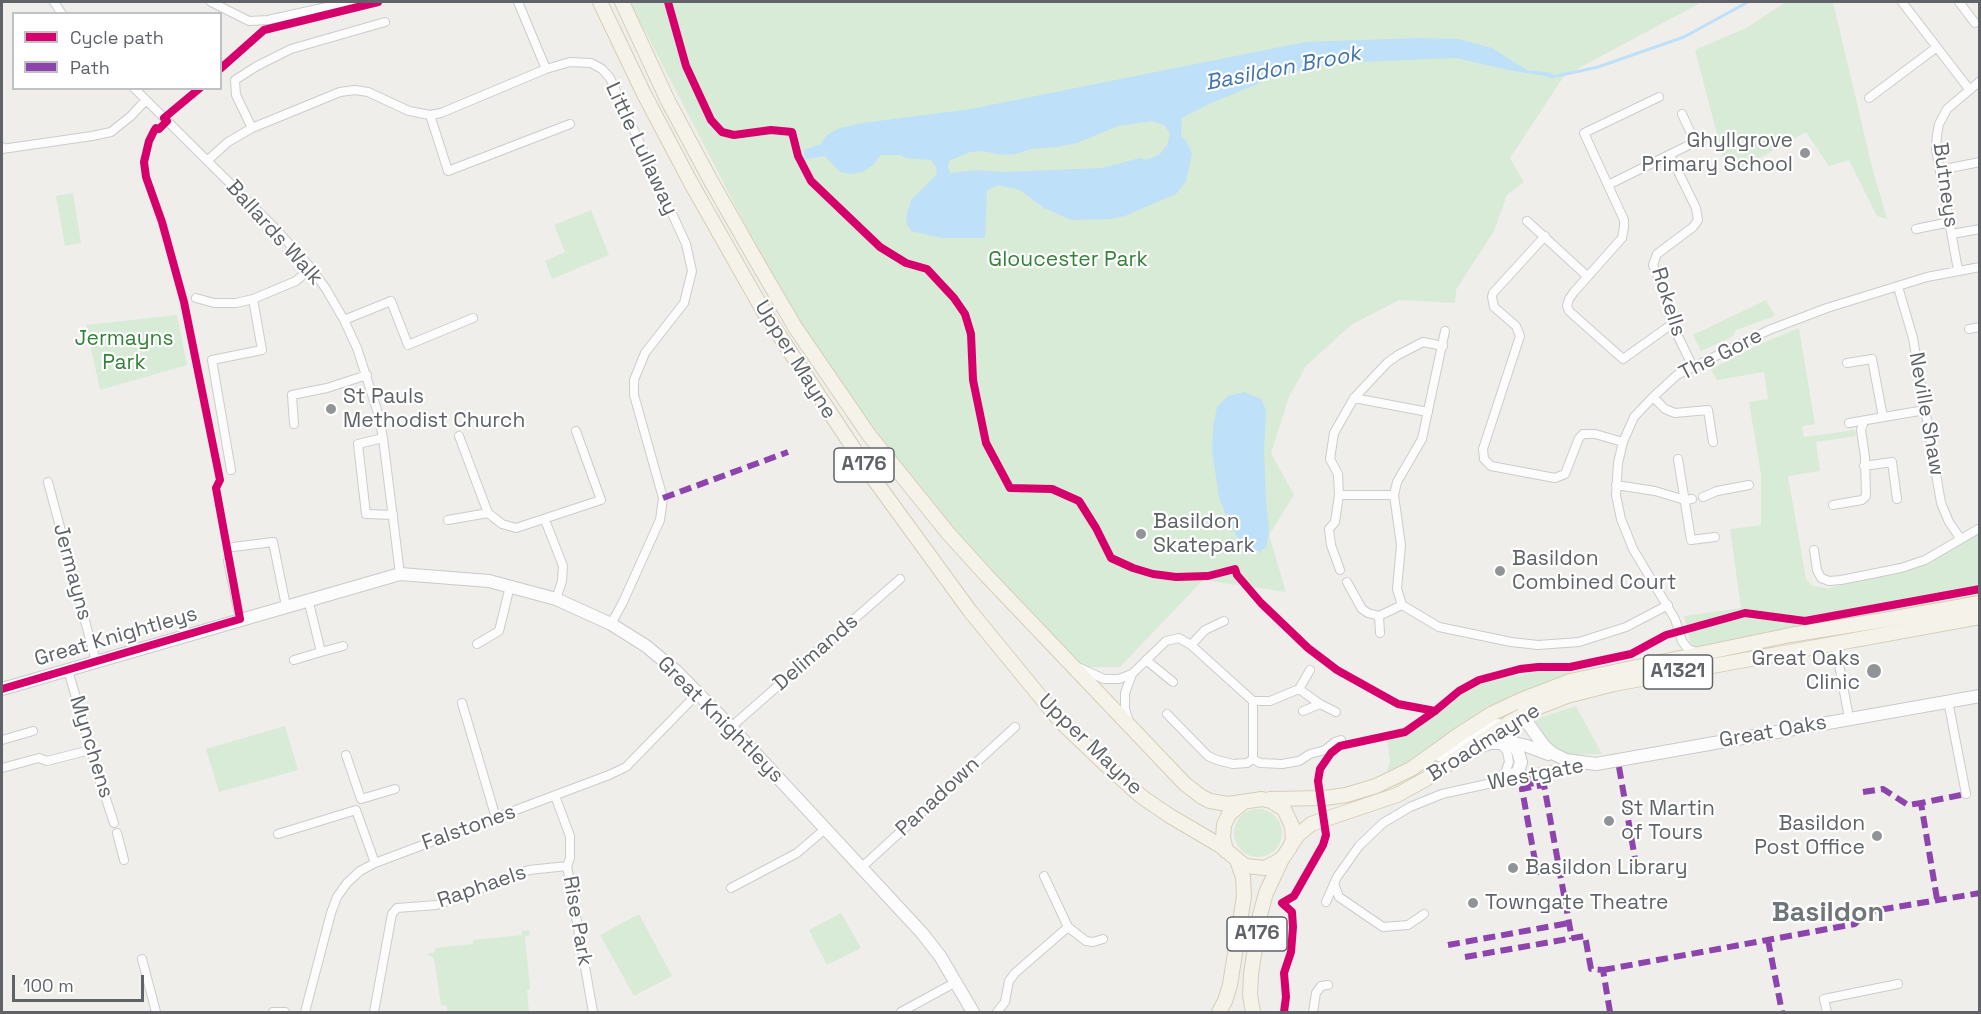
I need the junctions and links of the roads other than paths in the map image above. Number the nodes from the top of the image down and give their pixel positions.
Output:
1 (211, 2) edge
2 (349, 2) edge
3 (518, 2) edge
4 (600, 2) edge
5 (621, 2) edge
6 (1902, 2) edge
7 (1959, 2) edge
8 (385, 22) dead end
9 (1975, 23) dead end
10 (1937, 47) junction
11 (546, 69) junction
12 (1980, 81) edge
13 (1969, 89) junction
14 (136, 90) edge
15 (1659, 97) dead end
16 (1869, 98) dead end
17 (146, 100) junction
18 (1682, 114) dead end
19 (430, 115) junction
20 (570, 124) dead end
21 (252, 128) junction
22 (2, 147) edge
23 (1670, 154) junction
24 (208, 160) junction
25 (1980, 162) edge
26 (1940, 170) junction
27 (1608, 185) junction
28 (1527, 221) dead end
29 (1950, 222) junction
30 (1916, 229) dead end
31 (1980, 229) edge
32 (1952, 234) junction
33 (1545, 236) junction
34 (1980, 267) edge
35 (311, 268) junction
36 (1958, 270) junction
37 (1587, 276) junction
38 (1898, 286) junction
39 (196, 298) dead end
40 (253, 299) junction
41 (473, 318) dead end
42 (344, 320) junction
43 (1672, 324) junction
44 (1980, 327) edge
45 (1969, 329) dead end
46 (1445, 331) dead end
47 (1443, 346) junction
48 (1847, 363) dead end
49 (1693, 367) junction
50 (367, 375) junction
51 (1653, 397) junction
52 (1354, 398) junction
53 (1925, 410) junction
54 (1428, 412) junction
55 (1883, 417) junction
56 (1864, 421) junction
57 (1849, 423) dead end
58 (294, 424) dead end
59 (576, 431) dead end
60 (459, 436) dead end
61 (383, 438) junction
62 (1623, 442) junction
63 (1713, 442) dead end
64 (1678, 459) dead end
65 (1864, 466) junction
66 (231, 470) dead end
67 (48, 482) dead end
68 (1616, 485) junction
69 (1749, 485) dead end
70 (1339, 495) junction
71 (1394, 495) junction
72 (1703, 497) dead end
73 (1688, 499) junction
74 (1897, 499) dead end
75 (1833, 505) dead end
76 (488, 513) junction
77 (393, 515) junction
78 (448, 520) dead end
79 (545, 520) junction
80 (1980, 528) edge
81 (1715, 537) dead end
82 (1960, 538) junction
83 (233, 547) dead end
84 (1814, 550) dead end
85 (228, 561) dead end
86 (1340, 570) dead end
87 (400, 574) junction
88 (900, 579) dead end
89 (1347, 582) dead end
90 (510, 586) junction
91 (556, 598) junction
92 (308, 599) junction
93 (1980, 603) edge
94 (1402, 605) junction
95 (1668, 605) junction
96 (286, 606) junction
97 (1379, 616) junction
98 (1980, 616) edge
99 (240, 619) junction
100 (1224, 621) dead end
101 (611, 624) junction
102 (1380, 633) dead end
103 (1680, 637) junction
104 (477, 644) dead end
105 (1835, 644) junction
106 (1191, 645) junction
107 (343, 646) dead end
108 (1059, 651) junction
109 (321, 652) junction
110 (1703, 654) junction
111 (294, 660) dead end
112 (1146, 660) junction
113 (1667, 660) junction
114 (96, 662) junction
115 (68, 670) junction
116 (1310, 670) dead end
117 (1132, 675) junction
118 (1173, 682) dead end
119 (2, 689) edge
120 (1299, 689) junction
121 (698, 693) junction
122 (1531, 695) junction
123 (1980, 696) edge
124 (1253, 701) junction
125 (1947, 701) junction
126 (462, 703) dead end
127 (1320, 704) junction
128 (1303, 711) dead end
129 (1336, 712) dead end
130 (1167, 714) dead end
131 (1524, 714) junction
132 (1850, 718) junction
133 (731, 726) junction
134 (1015, 727) dead end
135 (1502, 727) junction
136 (33, 731) dead end
137 (1136, 731) junction
138 (2, 740) edge
139 (1341, 740) dead end
140 (1496, 743) junction
141 (1514, 743) junction
142 (90, 750) junction
143 (346, 755) dead end
144 (1461, 755) junction
145 (1252, 759) junction
146 (1566, 760) junction
147 (1596, 764) junction
148 (2, 768) edge
149 (1411, 769) junction
150 (1502, 782) junction
151 (1477, 786) junction
152 (395, 789) dead end
153 (1966, 794) dead end
154 (555, 796) junction
155 (361, 799) junction
156 (1262, 799) junction
157 (1247, 800) junction
158 (356, 810) junction
159 (496, 818) junction
160 (114, 823) dead end
161 (825, 829) junction
162 (117, 833) dead end
163 (278, 834) dead end
164 (1226, 850) junction
165 (1286, 853) junction
166 (124, 860) dead end
167 (375, 863) junction
168 (1238, 863) junction
169 (567, 866) junction
170 (862, 867) junction
171 (1044, 876) dead end
172 (1334, 884) junction
173 (731, 888) dead end
174 (1326, 902) dead end
175 (1424, 914) dead end
176 (1068, 927) junction
177 (1103, 939) dead end
178 (142, 959) dead end
179 (956, 982) junction
180 (1898, 984) dead end
181 (1328, 985) dead end
182 (156, 1012) edge
183 (273, 1012) edge
184 (285, 1012) edge
185 (305, 1012) edge
186 (374, 1012) edge
187 (593, 1012) edge
188 (901, 1012) edge
189 (973, 1012) edge
190 (997, 1012) edge
191 (1219, 1012) edge
192 (1253, 1012) edge
193 (1313, 1012) edge
194 (1827, 1012) edge

1 - 2 street
3 - 11 street
4 - 164 main road, Upper Mayne / A176
5 - 108 main road, Upper Mayne / A176
6 - 10 street
7 - 9 street
8 - 21 street
10 - 13 street
10 - 16 street
11 - 19 street, Little Lullaway
11 - 101 street, Little Lullaway
12 - 13 street, Butneys
13 - 26 street, Butneys
14 - 17 street, Ballards Walk
15 - 27 street
17 - 22 street
17 - 24 street, Ballards Walk
18 - 23 street
19 - 20 street
19 - 21 street
21 - 24 street
23 - 27 street
23 - 43 street, Rokells
24 - 35 street, Ballards Walk
25 - 26 street
26 - 29 street, Butneys
27 - 37 street
28 - 33 street
29 - 30 street
29 - 32 street, Butneys
31 - 32 street
32 - 36 street, Butneys
33 - 37 street
33 - 62 street
34 - 36 street, The Gore
35 - 40 street
35 - 42 street, Ballards Walk
36 - 38 street, The Gore
37 - 43 street
38 - 49 street, The Gore
38 - 53 street, Neville Shaw
39 - 40 street
40 - 66 street
41 - 42 street
42 - 50 street, Ballards Walk
43 - 49 street, Rokells
44 - 45 street
46 - 47 street
47 - 52 street
47 - 54 street
48 - 55 street
49 - 51 street, The Gore
50 - 58 street
50 - 61 street, Ballards Walk
51 - 62 street, The Gore
51 - 63 street
52 - 54 street
52 - 70 street
53 - 55 street
53 - 82 street, Neville Shaw
54 - 71 street
55 - 56 street
56 - 57 street
56 - 65 street
59 - 79 street
60 - 76 street
61 - 77 street, Ballards Walk
61 - 77 street
62 - 68 street, The Gore
64 - 73 street
65 - 74 street
65 - 75 street
67 - 114 street, Jermayns
68 - 73 street
68 - 95 street, The Gore
69 - 72 street
70 - 71 street
70 - 86 street
71 - 94 street
73 - 81 street
76 - 78 street
76 - 79 street
77 - 87 street, Ballards Walk
79 - 91 street
80 - 82 street
82 - 84 street
83 - 96 street
85 - 99 street
87 - 90 street, Great Knightleys
87 - 92 street, Great Knightleys
88 - 133 street, Delimands
89 - 97 street
90 - 91 street, Great Knightleys
90 - 104 street
91 - 101 street, Great Knightleys
92 - 96 street, Great Knightleys
92 - 109 street
93 - 110 main road, Broadmayne / A1321
94 - 95 street
94 - 97 street
95 - 103 street, The Gore
96 - 99 street, Great Knightleys
97 - 102 street
98 - 105 main road, Broadmayne / A1321
99 - 114 street, Great Knightleys
100 - 106 street
101 - 121 street, Great Knightleys
103 - 110 street
103 - 113 street
105 - 110 main road, Broadmayne / A1321
105 - 131 main road, Broadmayne / A1321
105 - 132 street
106 - 112 street
106 - 124 street
107 - 109 street
108 - 117 street
108 - 137 main road, Upper Mayne / A176
109 - 111 street
110 - 113 main road, Broadmayne / A1321
112 - 117 street
112 - 118 street
113 - 122 main road, Broadmayne / A1321
114 - 115 street, Great Knightleys
115 - 119 street, Great Knightleys
115 - 142 street, Mynchens
116 - 120 street
117 - 137 street
120 - 124 street
120 - 127 street
121 - 133 street, Great Knightleys
121 - 154 street, Falstones
122 - 131 street
122 - 149 main road, Broadmayne / A1321
123 - 125 street, Great Oaks
124 - 145 street
125 - 132 street, Great Oaks
125 - 153 street
126 - 159 street
127 - 128 street
127 - 129 street
130 - 145 street
131 - 135 main road, Broadmayne / A1321
131 - 146 street, Great Oaks
132 - 147 street, Great Oaks
133 - 161 street, Great Knightleys
134 - 170 street, Panadown
135 - 141 street
135 - 144 main road, Broadmayne / A1321
135 - 149 street
136 - 138 street
137 - 157 main road, Upper Mayne / A176
139 - 145 street
140 - 141 street, Great Oaks
140 - 144 street, Great Oaks
140 - 151 street, Westgate
141 - 146 street, Great Oaks
141 - 150 street
142 - 148 street
142 - 160 street, Mynchens
143 - 155 street
144 - 165 main road, Broadmayne / A1321
146 - 147 street, Great Oaks
147 - 150 street, Westgate
149 - 156 main road, Broadmayne / A1321
150 - 151 street, Westgate
151 - 172 street, Westgate
152 - 155 street
154 - 159 street, Falstones
154 - 169 street, Rise Park
155 - 158 street
156 - 157 main road, Upper Mayne / A176
156 - 165 main road, A176
157 - 164 main road
158 - 163 street
158 - 167 street
159 - 167 street, Falstones
161 - 170 street, Great Knightleys
161 - 173 street
162 - 166 street
164 - 168 main road, Upper Mayne / A176
165 - 168 main road
165 - 192 main road, A176
167 - 185 street, Falstones
168 - 191 main road, A176
169 - 186 street, Raphaels
169 - 187 street, Rise Park
170 - 179 street, Great Knightleys
171 - 176 street
172 - 174 street, Westgate
172 - 175 street
176 - 177 street
176 - 190 street
178 - 182 street
179 - 188 street
179 - 189 street, Great Knightleys
180 - 194 street
181 - 193 street
183 - 184 street

